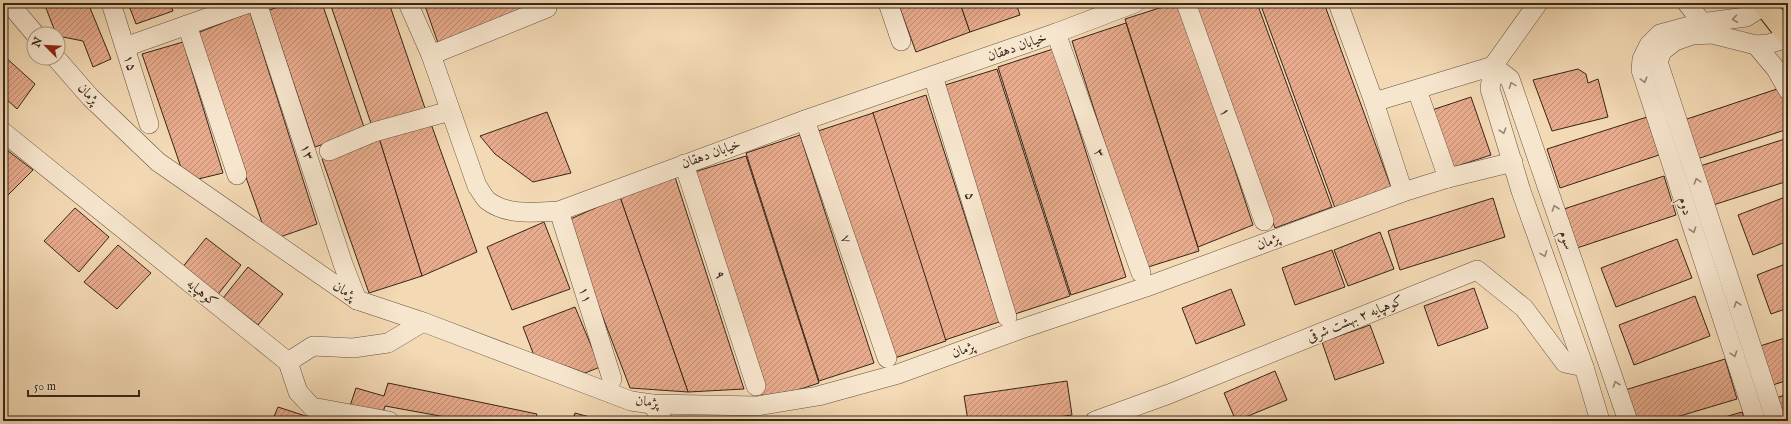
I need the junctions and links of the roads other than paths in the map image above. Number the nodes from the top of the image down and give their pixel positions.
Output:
1 (9, 3) edge
2 (111, 3) edge
3 (249, 3) edge
4 (257, 3) edge
5 (408, 3) edge
6 (888, 3) edge
7 (1135, 3) edge
8 (1186, 3) edge
9 (1338, 3) edge
10 (1538, 3) edge
11 (1687, 3) edge
12 (1764, 4) edge
13 (547, 8) dead end
14 (187, 25) junction
15 (28, 26) edge
16 (1707, 28) junction
17 (1056, 33) junction
18 (1788, 35) edge
19 (1788, 38) edge
20 (901, 40) dead end
21 (1756, 45) junction
22 (125, 47) junction
23 (431, 56) junction
24 (1650, 60) junction
25 (63, 66) edge
26 (1493, 66) junction
27 (933, 76) junction
28 (1417, 90) junction
29 (1788, 90) edge
30 (1374, 102) junction
31 (450, 111) junction
32 (805, 120) junction
33 (149, 124) dead end
34 (3, 132) edge
35 (329, 151) dead end
36 (1513, 162) junction
37 (684, 164) junction
38 (237, 175) dead end
39 (1448, 178) junction
40 (1403, 192) junction
41 (559, 211) junction
42 (1264, 221) dead end
43 (1141, 273) dead end
44 (356, 300) junction
45 (1007, 316) dead end
46 (422, 322) junction
47 (887, 358) dead end
48 (288, 362) junction
49 (1584, 367) junction
50 (612, 380) dead end
51 (756, 386) dead end
52 (652, 404) junction
53 (389, 421) edge
54 (663, 421) edge
55 (1095, 421) edge
56 (1600, 421) edge
57 (1628, 421) edge
58 (1756, 421) edge
59 (1776, 421) edge

1 - 15 street
2 - 22 street, ۱۵
3 - 14 street
4 - 44 street, ۱۳
5 - 23 street, خیابان دهقان
6 - 20 street
7 - 17 street, خیابان دهقان
8 - 42 street, ۱
9 - 30 street
10 - 26 street, سوم
11 - 16 street
12 -> 16 street
12 - 18 main road
13 - 23 street
14 - 22 street
14 - 38 street
16 - 21 street
16 - 24 street
17 - 27 street, خیابان دهقان
17 - 43 street, ۳
19 - 21 street
21 - 29 street
22 - 33 street, ۱۵
23 - 31 street, خیابان دهقان
24 -> 58 street, دوم
59 -> 24 street, دوم
25 - 44 street, پژمان
26 - 28 street
26 -> 36 street, سوم
57 -> 26 street, سوم
27 - 32 street, خیابان دهقان
27 - 45 street, ۵
28 - 30 street
28 - 39 street
30 - 40 street
31 - 35 street, ۱۳
31 - 41 street, خیابان دهقان
32 - 37 street, خیابان دهقان
32 - 47 street, ۷
34 - 48 street, کوهپایه
36 - 39 street, پژمان
36 -> 49 street, سوم
37 - 41 street, خیابان دهقان
37 - 51 street, ۹
39 - 40 street, پژمان
40 - 52 street, پژمان
41 - 50 street, ۱۱
44 - 46 street, پژمان
46 - 48 street
46 - 52 street, پژمان
48 - 53 street
49 - 55 street, کوهپایه ۲ بهشت شرقی
49 - 56 street, سوم
52 - 54 street

